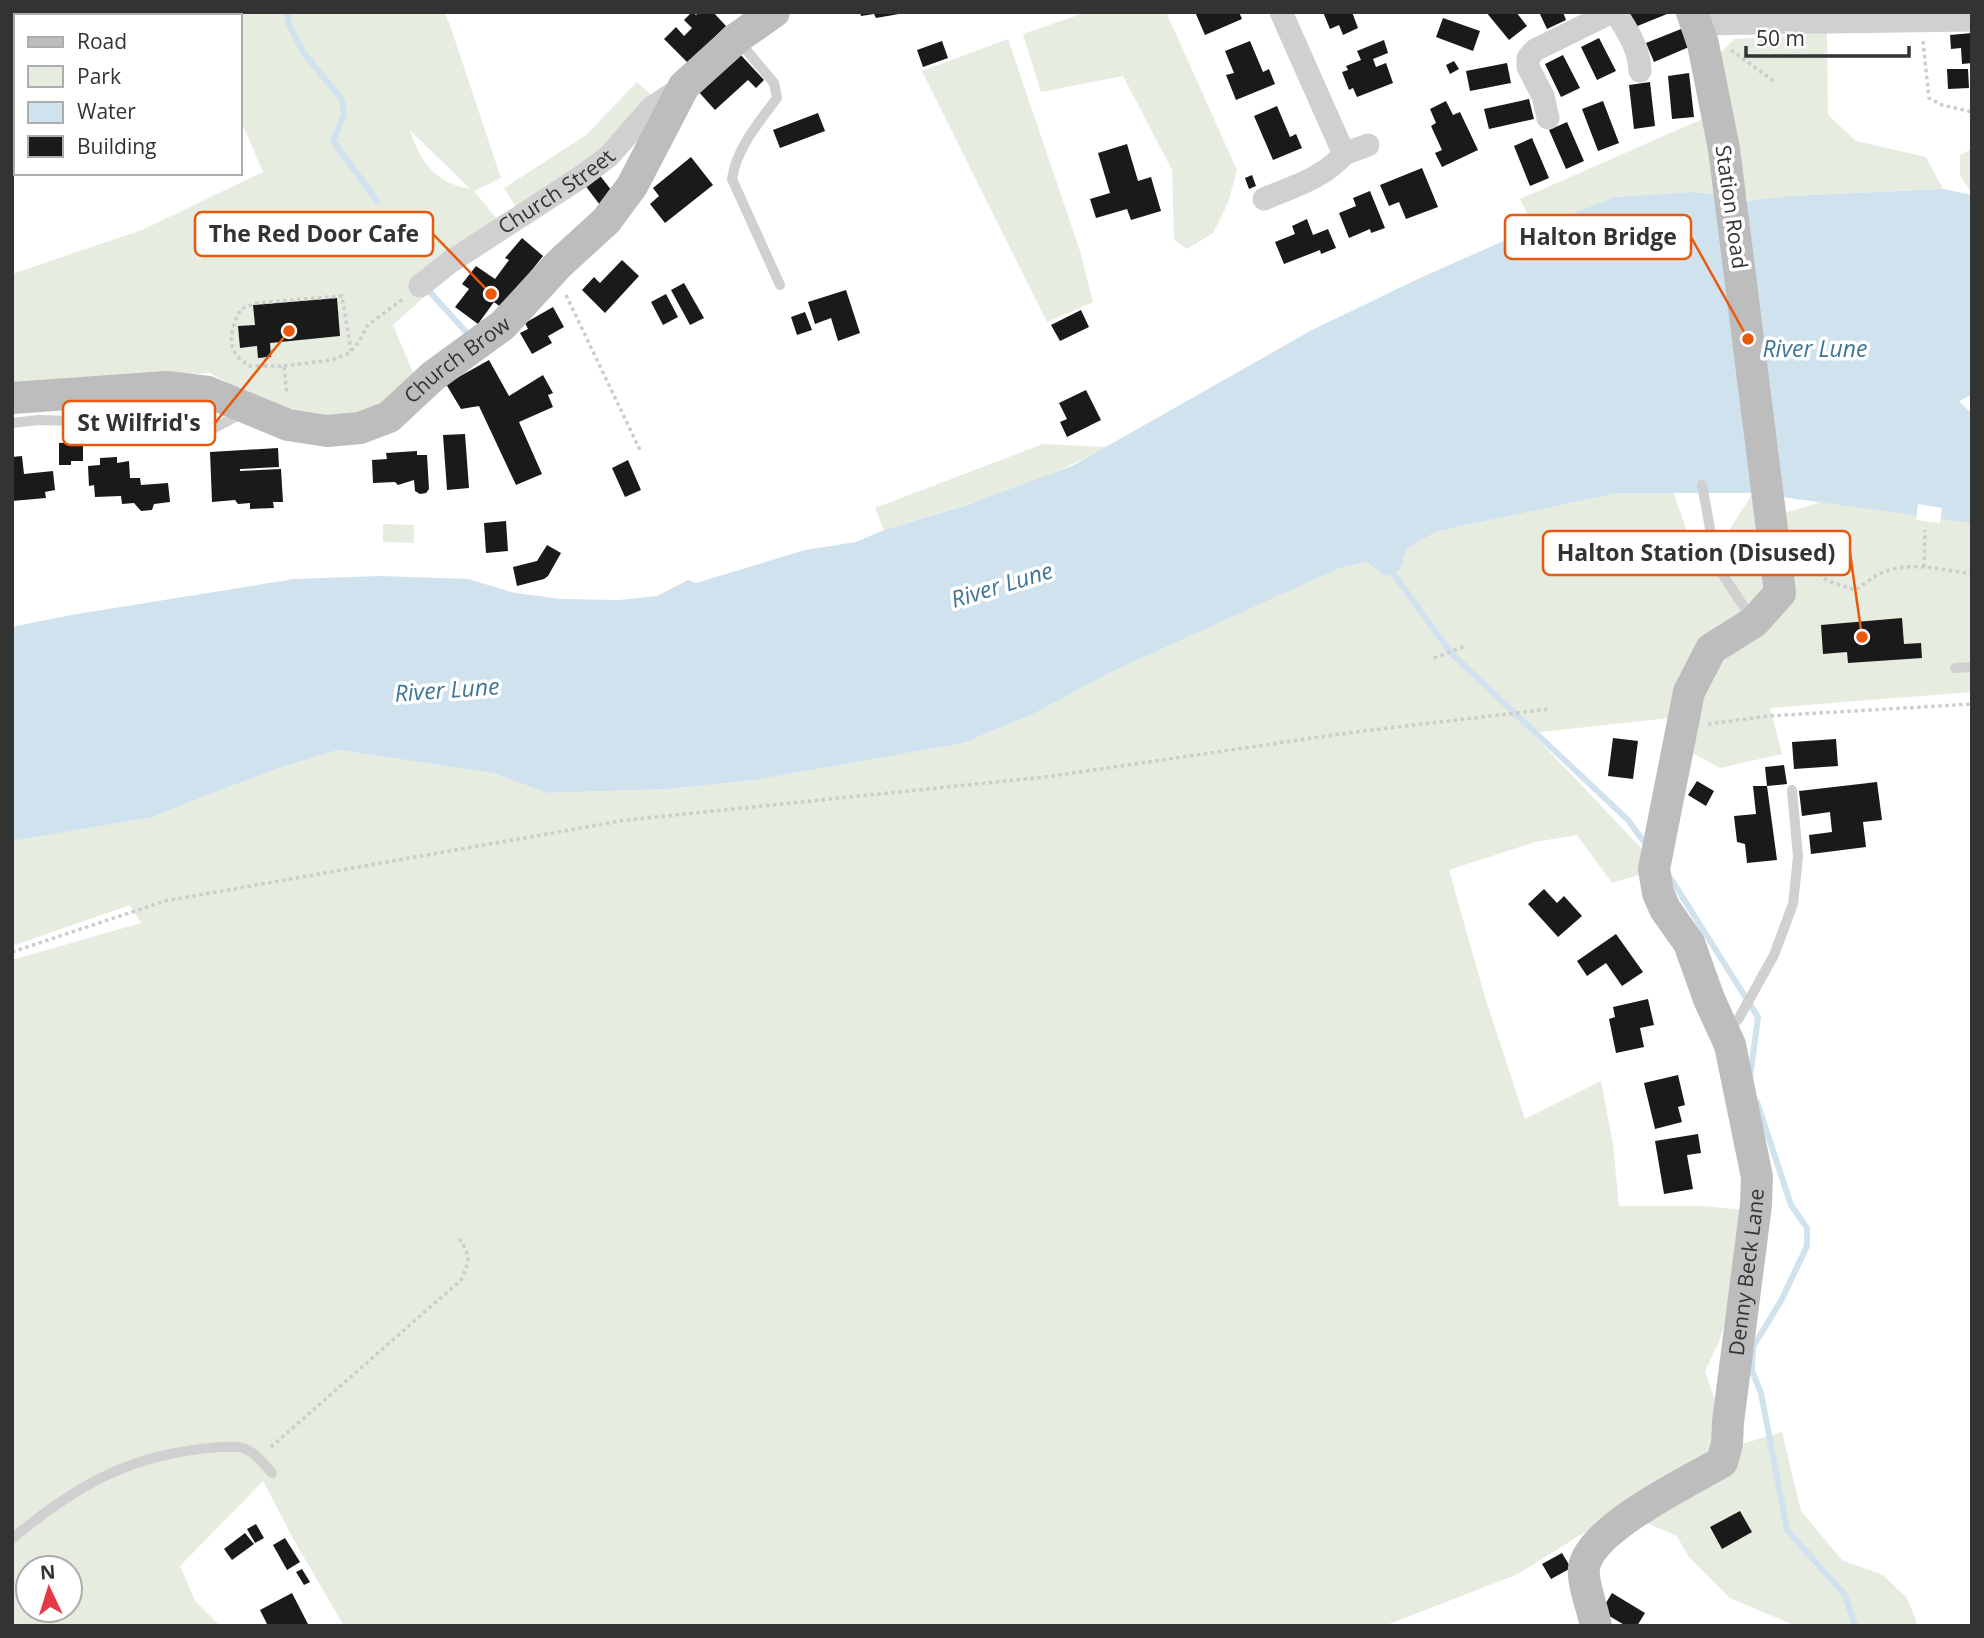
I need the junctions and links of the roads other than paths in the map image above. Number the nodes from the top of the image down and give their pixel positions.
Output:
1 (774, 12) edge
2 (1281, 12) edge
3 (1614, 12) edge
4 (1700, 20) edge
5 (1972, 20) edge
6 (737, 38) junction
7 (1640, 71) dead end
8 (684, 86) junction
9 (1548, 118) dead end
10 (1368, 145) dead end
11 (1345, 154) junction
12 (1264, 199) dead end
13 (780, 285) dead end
14 (420, 286) road end
15 (12, 398) edge
16 (250, 409) junction
17 (12, 423) edge
18 (1702, 485) dead end
19 (1773, 534) joint
20 (1754, 622) junction
21 (1972, 667) edge
22 (1955, 668) dead end
23 (1792, 790) dead end
24 (1732, 1027) junction
25 (272, 1473) dead end
26 (12, 1539) edge
27 (1596, 1626) edge

1 - 6 street, Church Brow
2 - 11 street
3 - 7 street
3 - 9 street
4 - 5 street
4 - 19 street, Station Road
6 - 8 street, Church Brow
6 - 13 lane
8 - 14 street, Church Street
8 - 16 street, Church Brow
10 - 11 street
11 - 12 street
15 - 16 street, Church Brow
16 - 17 lane
18 - 20 lane
19 - 20 street, Denny Beck Lane
20 - 24 street, Denny Beck Lane
21 - 22 lane
23 - 24 lane
24 - 27 street, Denny Beck Lane
25 - 26 lane

